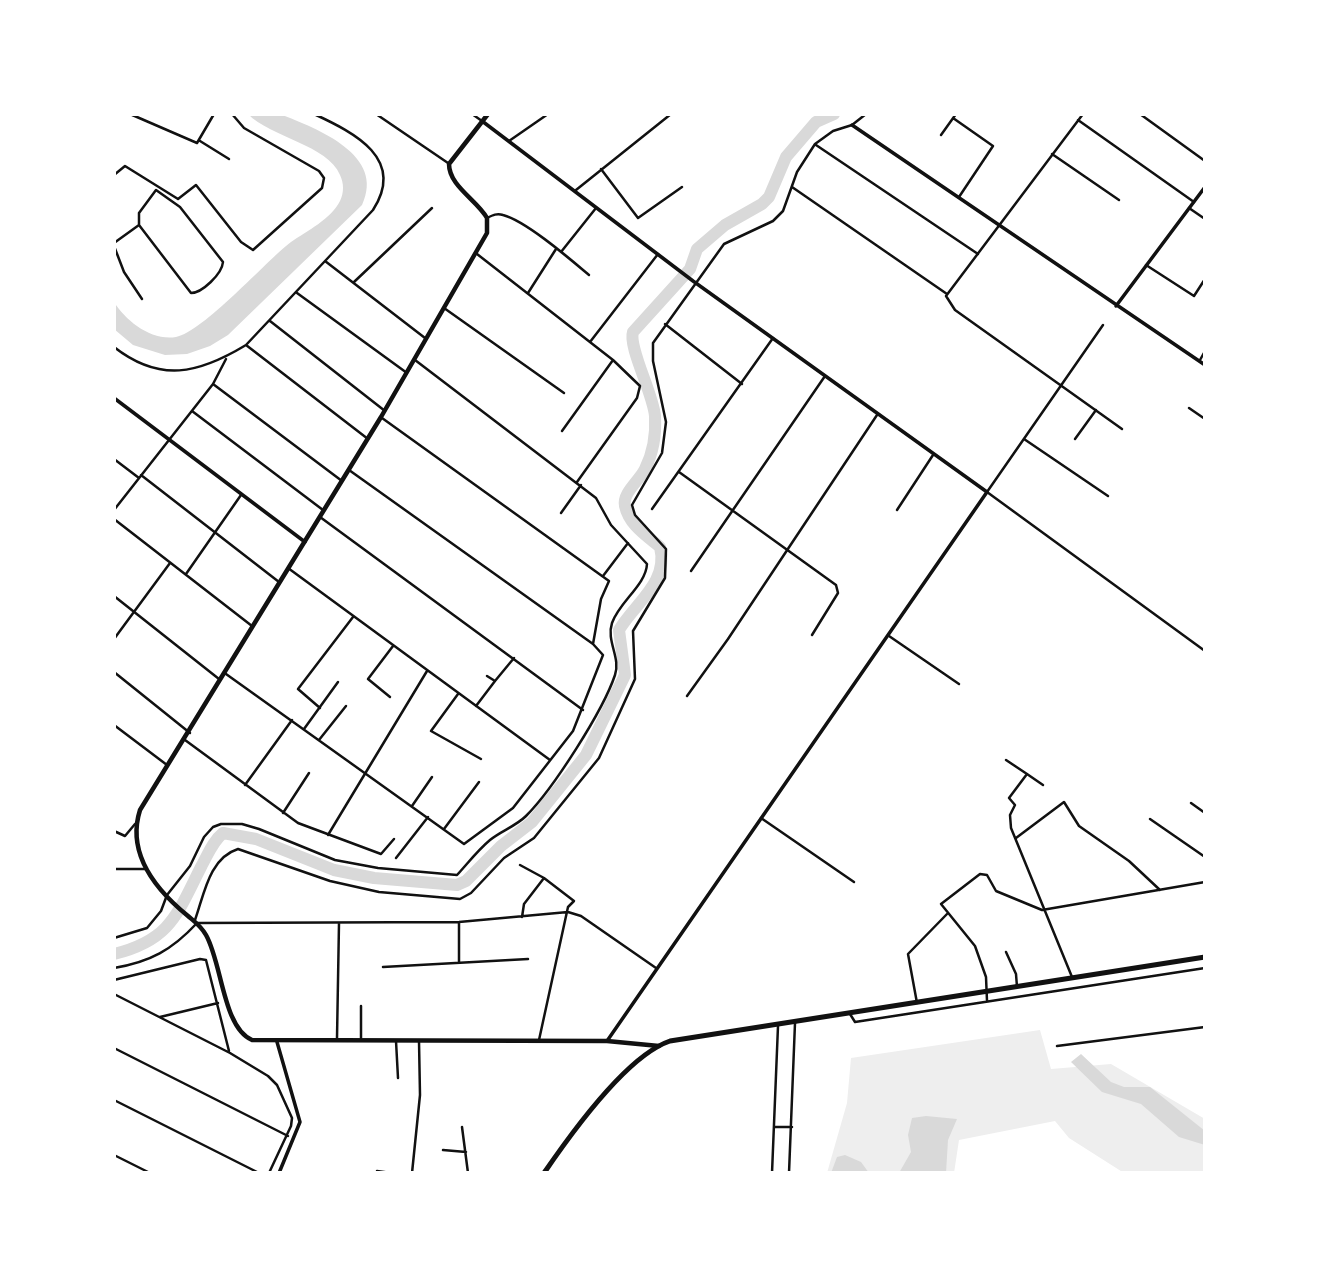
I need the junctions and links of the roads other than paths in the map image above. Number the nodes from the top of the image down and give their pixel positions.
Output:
1 (130, 114) edge
2 (214, 114) edge
3 (232, 114) edge
4 (314, 114) edge
5 (376, 114) edge
6 (472, 114) edge
7 (488, 114) edge
8 (548, 114) edge
9 (671, 114) edge
10 (866, 114) edge
11 (1083, 114) edge
12 (1140, 114) edge
13 (955, 116) edge
14 (1078, 120) junction
15 (482, 121) junction
16 (852, 125) junction
17 (942, 135) dead end
18 (200, 141) junction
19 (509, 141) junction
20 (815, 145) junction
21 (1052, 154) junction
22 (229, 159) dead end
23 (1205, 161) edge
24 (449, 164) junction
25 (601, 169) junction
26 (114, 175) edge
27 (681, 187) dead end
28 (791, 187) junction
29 (1205, 187) edge
30 (576, 190) junction
31 (959, 197) junction
32 (1119, 200) dead end
33 (1194, 202) junction
34 (597, 206) junction
35 (432, 208) dead end
36 (1189, 208) junction
37 (488, 218) junction
38 (1205, 219) edge
39 (999, 224) junction
40 (139, 225) junction
41 (114, 244) edge
42 (556, 249) junction
43 (561, 252) junction
44 (476, 253) junction
45 (658, 254) junction
46 (978, 254) junction
47 (326, 261) junction
48 (1146, 265) junction
49 (589, 275) dead end
50 (1205, 279) edge
51 (354, 282) junction
52 (698, 284) junction
53 (297, 293) junction
54 (528, 293) junction
55 (947, 295) junction
56 (142, 299) dead end
57 (1116, 306) junction
58 (444, 308) junction
59 (270, 321) junction
60 (665, 324) junction
61 (1103, 324) dead end
62 (773, 338) junction
63 (427, 339) junction
64 (590, 342) junction
65 (246, 345) junction
66 (114, 347) edge
67 (1205, 351) edge
68 (226, 357) junction
69 (415, 360) junction
70 (613, 360) junction
71 (1199, 361) junction
72 (1205, 365) edge
73 (407, 373) junction
74 (825, 376) junction
75 (213, 384) junction
76 (742, 384) junction
77 (1060, 385) junction
78 (564, 393) dead end
79 (114, 398) edge
80 (1189, 408) dead end
81 (1096, 410) junction
82 (192, 411) junction
83 (385, 411) junction
84 (877, 415) junction
85 (381, 417) junction
86 (1205, 419) edge
87 (1122, 429) dead end
88 (562, 431) dead end
89 (368, 439) junction
90 (1024, 439) junction
91 (1075, 439) dead end
92 (167, 441) junction
93 (933, 455) junction
94 (114, 459) edge
95 (349, 470) junction
96 (679, 472) junction
97 (140, 476) junction
98 (342, 482) junction
99 (577, 482) junction
100 (581, 485) junction
101 (987, 492) junction
102 (241, 495) junction
103 (1108, 496) dead end
104 (652, 509) dead end
105 (732, 509) junction
106 (114, 510) edge
107 (897, 510) dead end
108 (324, 511) junction
109 (561, 513) dead end
110 (320, 517) junction
111 (114, 519) edge
112 (216, 532) junction
113 (305, 542) junction
114 (628, 543) junction
115 (787, 548) junction
116 (170, 563) junction
117 (288, 568) junction
118 (691, 571) dead end
119 (186, 575) junction
120 (603, 576) junction
121 (279, 582) junction
122 (114, 596) edge
123 (134, 612) junction
124 (353, 617) junction
125 (253, 626) junction
126 (813, 635) dead end
127 (889, 636) junction
128 (114, 639) edge
129 (593, 644) junction
130 (393, 646) junction
131 (1205, 650) edge
132 (514, 658) junction
133 (427, 671) junction
134 (114, 672) edge
135 (226, 674) junction
136 (487, 676) dead end
137 (222, 681) junction
138 (495, 681) junction
139 (338, 682) dead end
140 (959, 684) dead end
141 (458, 694) junction
142 (687, 695) dead end
143 (390, 697) dead end
144 (346, 706) dead end
145 (475, 706) junction
146 (320, 708) junction
147 (583, 710) junction
148 (292, 720) junction
149 (114, 725) edge
150 (304, 729) junction
151 (190, 733) junction
152 (186, 740) junction
153 (319, 740) junction
154 (481, 759) dead end
155 (1006, 760) dead end
156 (550, 761) junction
157 (169, 766) junction
158 (365, 772) junction
159 (309, 773) dead end
160 (1027, 774) junction
161 (432, 777) dead end
162 (479, 782) dead end
163 (245, 785) junction
164 (1043, 785) dead end
165 (1191, 803) dead end
166 (412, 806) junction
167 (283, 813) junction
168 (1205, 813) edge
169 (428, 817) junction
170 (761, 818) junction
171 (1150, 819) dead end
172 (136, 823) junction
173 (444, 829) junction
174 (114, 831) edge
175 (328, 835) junction
176 (1016, 838) junction
177 (394, 839) dead end
178 (1205, 857) edge
179 (396, 858) dead end
180 (520, 865) dead end
181 (114, 869) edge
182 (146, 869) junction
183 (544, 878) junction
184 (854, 882) dead end
185 (1205, 882) edge
186 (1161, 890) junction
187 (168, 896) junction
188 (1042, 910) junction
189 (568, 912) junction
190 (948, 913) junction
191 (522, 917) junction
192 (196, 922) junction
193 (459, 922) junction
194 (339, 923) junction
195 (114, 938) edge
196 (1006, 952) dead end
197 (1205, 957) edge
198 (528, 959) dead end
199 (459, 962) junction
200 (383, 967) dead end
201 (114, 968) edge
202 (656, 968) junction
203 (1135, 968) junction
204 (1205, 968) edge
205 (1072, 977) junction
206 (1136, 979) junction
207 (114, 980) edge
208 (1017, 987) junction
209 (986, 992) junction
210 (114, 994) edge
211 (987, 1001) junction
212 (218, 1003) junction
213 (915, 1003) junction
214 (361, 1006) dead end
215 (849, 1011) junction
216 (916, 1012) junction
217 (159, 1017) junction
218 (795, 1020) junction
219 (778, 1022) junction
220 (1205, 1027) edge
221 (337, 1041) junction
222 (396, 1041) junction
223 (419, 1041) junction
224 (539, 1041) junction
225 (607, 1041) junction
226 (277, 1042) junction
227 (361, 1042) junction
228 (659, 1046) junction
229 (1057, 1046) dead end
230 (114, 1048) edge
231 (230, 1053) junction
232 (398, 1077) dead end
233 (114, 1100) edge
234 (461, 1127) dead end
235 (775, 1127) junction
236 (792, 1127) junction
237 (288, 1136) junction
238 (443, 1150) dead end
239 (466, 1152) junction
240 (114, 1155) edge
241 (377, 1171) dead end
242 (150, 1173) edge
243 (259, 1173) edge
244 (269, 1173) edge
245 (279, 1173) edge
246 (391, 1173) edge
247 (412, 1173) edge
248 (468, 1173) edge
249 (544, 1173) edge
250 (772, 1173) edge
251 (789, 1173) edge

1 - 18 street
2 - 18 street
3 - 26 street
4 - 47 street
5 - 24 street
6 - 15 street
7 - 15 main road
8 - 19 street
9 - 25 street
10 - 16 street
11 - 14 street
12 - 23 street
13 - 17 street
13 - 31 street
14 - 21 street
14 - 33 street
15 - 19 street
15 - 24 main road
16 - 20 street
16 - 31 street
18 - 22 street
19 - 30 street
20 - 28 street
20 - 46 street
21 - 32 street
21 - 39 street
24 - 37 main road
25 - 27 street
25 - 30 street
28 - 52 street
28 - 55 street
29 - 33 street
30 - 34 street
31 - 39 street
33 - 36 street
34 - 43 street
34 - 45 street
35 - 51 street
36 - 38 street
36 - 48 street
37 - 42 street
37 - 44 main road
39 - 46 street
39 - 57 street
40 - 40 street
40 - 41 street
41 - 56 street
42 - 43 street
42 - 54 street
43 - 49 street
44 - 54 street
44 - 58 main road
45 - 52 street
45 - 64 street
46 - 55 street
47 - 51 street
47 - 53 street
48 - 50 street
48 - 57 street
51 - 63 street
52 - 60 street
52 - 62 street
53 - 59 street
53 - 73 street
54 - 64 street
55 - 77 street
57 - 71 street
58 - 63 main road
58 - 78 street
59 - 65 street
59 - 83 street
60 - 76 street
60 - 192 street
61 - 77 street
62 - 74 street
62 - 76 street
63 - 69 main road
64 - 70 street
65 - 68 street
65 - 89 street
66 - 68 street
67 - 71 street
68 - 75 street
69 - 73 main road
69 - 99 street
70 - 88 street
70 - 99 street
71 - 72 street
73 - 83 main road
74 - 84 street
74 - 105 street
75 - 82 street
75 - 98 street
76 - 96 street
77 - 81 street
77 - 90 street
79 - 92 street
80 - 86 street
81 - 87 street
81 - 91 street
82 - 92 street
82 - 108 street
83 - 85 main road
84 - 93 street
84 - 115 street
85 - 89 main road
85 - 120 street
89 - 95 main road
90 - 101 street
90 - 103 street
92 - 97 street
92 - 102 street
93 - 101 street
93 - 107 street
94 - 97 street
95 - 98 main road
95 - 129 street
96 - 104 street
96 - 105 street
97 - 106 street
97 - 112 street
98 - 108 main road
99 - 100 street
100 - 109 street
100 - 114 street
101 - 127 street
101 - 131 street
102 - 112 street
102 - 113 street
105 - 115 street
105 - 118 street
108 - 110 main road
110 - 113 main road
110 - 132 street
111 - 116 street
112 - 119 street
112 - 121 street
113 - 117 main road
114 - 120 street
114 - 187 street
115 - 126 street
115 - 142 street
116 - 119 street
116 - 123 street
117 - 121 main road
117 - 124 street
119 - 125 street
120 - 129 street
121 - 125 main road
122 - 123 street
123 - 128 street
123 - 137 street
124 - 130 street
124 - 146 street
125 - 135 main road
127 - 140 street
127 - 170 street
129 - 147 street
130 - 133 street
130 - 143 street
132 - 138 street
132 - 147 street
133 - 141 street
133 - 158 street
134 - 151 street
135 - 137 main road
135 - 148 street
136 - 138 street
137 - 151 main road
138 - 145 street
139 - 146 street
141 - 145 street
141 - 154 street
144 - 153 street
145 - 156 street
146 - 150 street
147 - 156 street
148 - 150 street
148 - 163 street
149 - 157 street
150 - 153 street
151 - 152 main road
152 - 157 main road
152 - 163 street
153 - 158 street
155 - 160 street
156 - 173 street
157 - 172 main road
158 - 166 street
158 - 175 street
159 - 167 street
160 - 164 street
160 - 176 street
161 - 166 street
162 - 173 street
163 - 167 street
165 - 168 street
166 - 169 street
167 - 175 street
169 - 173 street
169 - 179 street
170 - 184 street
170 - 202 street
171 - 178 street
172 - 174 street
172 - 182 main road
175 - 177 street
176 - 186 street
176 - 188 street
180 - 183 street
181 - 182 street
182 - 187 main road
183 - 189 street
183 - 191 street
185 - 186 street
186 - 188 street
187 - 192 main road
187 - 195 street
188 - 190 street
188 - 205 street
189 - 191 street
189 - 202 street
189 - 224 street
190 - 209 street
190 - 213 street
191 - 193 street
192 - 194 street
192 - 201 street
192 - 226 main road
193 - 194 street
193 - 199 street
194 - 221 street
196 - 208 street
197 - 203 highway
198 - 199 street
199 - 200 street
202 - 225 street
203 - 205 highway
203 - 206 street
204 - 206 street
205 - 208 highway
206 - 211 street
207 - 212 street
208 - 209 highway
209 - 211 street
209 - 213 highway
210 - 217 street
211 - 216 street
212 - 217 street
212 - 231 street
213 - 215 highway
213 - 216 street
214 - 227 street
215 - 216 street
215 - 218 highway
217 - 231 street
218 - 219 highway
218 - 236 street
219 - 228 highway
219 - 235 street
220 - 229 street
221 - 226 main road
221 - 227 main road
222 - 223 main road
222 - 227 main road
222 - 232 street
223 - 224 main road
223 - 247 street
224 - 225 main road
225 - 228 main road
226 - 245 street
228 - 249 highway
230 - 237 street
231 - 237 street
233 - 243 street
234 - 239 street
235 - 236 street
235 - 250 street
236 - 251 street
237 - 244 street
238 - 239 street
239 - 248 street
240 - 242 street
241 - 246 street

